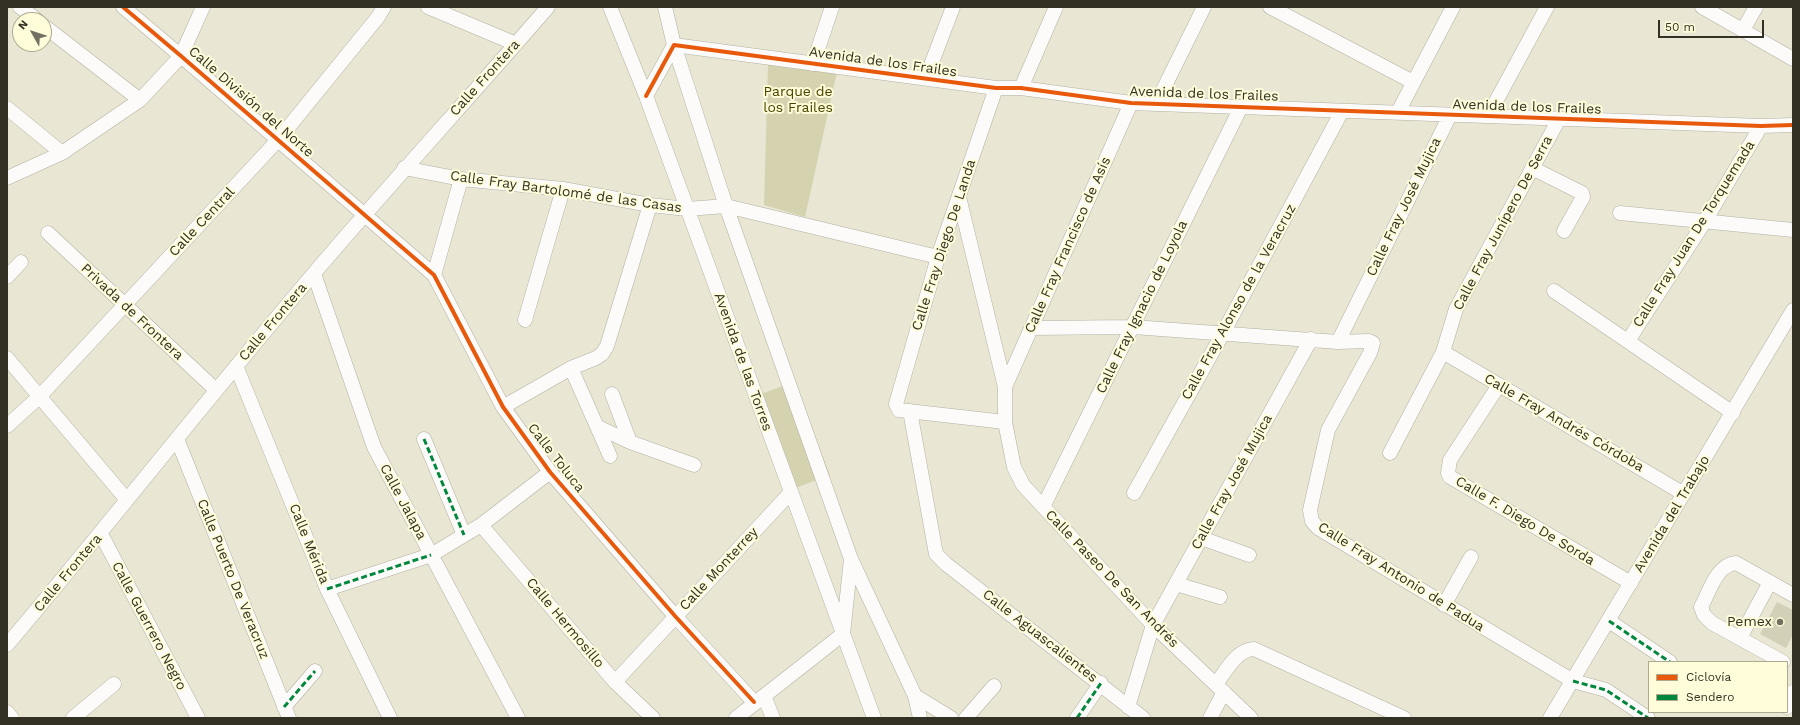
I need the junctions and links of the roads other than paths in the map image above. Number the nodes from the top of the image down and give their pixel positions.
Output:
1 (122, 7) edge
2 (203, 7) edge
3 (384, 7) edge
4 (428, 7) edge
5 (548, 7) edge
6 (610, 7) edge
7 (665, 7) edge
8 (832, 7) edge
9 (953, 7) edge
10 (1056, 7) edge
11 (1204, 7) edge
12 (1270, 7) edge
13 (1453, 7) edge
14 (1547, 7) edge
15 (1702, 7) edge
16 (1756, 7) edge
17 (1743, 30) junction
18 (52, 32) edge
19 (516, 44) junction
20 (674, 45) junction
21 (182, 56) junction
22 (1793, 60) edge
23 (813, 64) junction
24 (926, 78) junction
25 (1412, 82) junction
26 (996, 88) junction
27 (1021, 88) junction
28 (646, 96) junction
29 (140, 100) junction
30 (1131, 103) junction
31 (1156, 104) junction
32 (1241, 107) junction
33 (7, 108) edge
34 (1342, 111) junction
35 (1398, 112) junction
36 (1450, 115) junction
37 (1488, 116) junction
38 (1559, 119) junction
39 (1793, 125) edge
40 (1761, 126) junction
41 (278, 140) junction
42 (62, 153) junction
43 (404, 168) junction
44 (1532, 168) junction
45 (7, 178) edge
46 (461, 179) junction
47 (563, 189) junction
48 (959, 197) junction
49 (650, 205) junction
50 (726, 206) junction
51 (687, 209) junction
52 (1620, 213) dead end
53 (364, 216) junction
54 (1705, 221) junction
55 (1793, 230) edge
56 (1564, 231) dead end
57 (48, 233) dead end
58 (938, 257) junction
59 (22, 262) dead end
60 (314, 274) junction
61 (434, 275) junction
62 (7, 277) edge
63 (1554, 291) dead end
64 (125, 306) junction
65 (1793, 310) edge
66 (525, 320) dead end
67 (1133, 327) junction
68 (1031, 328) junction
69 (1223, 333) junction
70 (1311, 339) junction
71 (1628, 341) junction
72 (1338, 342) junction
73 (1443, 352) junction
74 (7, 358) edge
75 (236, 366) junction
76 (571, 368) junction
77 (1499, 385) junction
78 (1005, 387) junction
79 (216, 390) junction
80 (612, 394) dead end
81 (40, 396) junction
82 (503, 407) junction
83 (910, 411) junction
84 (1733, 412) junction
85 (1005, 422) junction
86 (7, 426) edge
87 (598, 427) junction
88 (177, 439) junction
89 (424, 440) dead end
90 (630, 442) junction
91 (1390, 453) dead end
92 (610, 456) dead end
93 (694, 465) dead end
94 (550, 472) junction
95 (791, 492) junction
96 (1134, 493) dead end
97 (1684, 494) junction
98 (127, 500) junction
99 (1043, 507) junction
100 (481, 525) junction
101 (101, 534) junction
102 (464, 535) junction
103 (1201, 538) junction
104 (1249, 554) dead end
105 (431, 555) junction
106 (1471, 557) dead end
107 (851, 558) junction
108 (1770, 582) junction
109 (1631, 583) junction
110 (1176, 584) junction
111 (327, 589) junction
112 (1793, 595) edge
113 (1220, 597) dead end
114 (1444, 605) junction
115 (675, 616) junction
116 (1609, 621) junction
117 (1154, 625) junction
118 (843, 634) junction
119 (1740, 638) junction
120 (7, 645) edge
121 (1669, 661) edge
122 (1781, 661) edge
123 (315, 671) dead end
124 (1573, 681) junction
125 (615, 682) junction
126 (1101, 683) junction
127 (114, 684) dead end
128 (994, 686) dead end
129 (1220, 688) junction
130 (1793, 694) edge
131 (915, 696) junction
132 (759, 699) junction
133 (1788, 703) edge
134 (1128, 707) junction
135 (7, 712) edge
136 (287, 712) edge
137 (12, 718) edge
138 (73, 718) edge
139 (198, 718) edge
140 (390, 718) edge
141 (518, 718) edge
142 (652, 718) edge
143 (736, 718) edge
144 (773, 718) edge
145 (874, 718) edge
146 (920, 718) edge
147 (951, 718) edge
148 (966, 718) edge
149 (1077, 718) edge
150 (1143, 718) edge
151 (1210, 718) edge
152 (1251, 718) edge
153 (1404, 718) edge
154 (1550, 718) edge
155 (1648, 718) edge

1 - 21 street, Calle División del Norte
2 - 21 street
3 - 41 street, Calle Central
4 - 19 street
5 - 19 street, Calle Frontera
6 - 28 street, Avenida de las Torres
7 - 20 street
8 - 23 street
9 - 24 street
10 - 27 street
11 - 31 street
12 - 25 street
13 - 25 street
14 - 37 street
15 - 17 street
16 - 17 street
17 - 22 street
18 - 29 street
19 - 43 street, Calle Frontera
20 - 23 street, Avenida de los Frailes
20 - 28 street
20 - 50 street
21 - 29 street
21 - 41 street, Calle División del Norte
23 - 24 street, Avenida de los Frailes
24 - 26 street, Avenida de los Frailes
25 - 35 street
26 - 27 street, Avenida de los Frailes
26 - 48 street, Calle Fray Diego De Landa
27 - 30 street, Avenida de los Frailes
28 - 51 street, Avenida de las Torres
29 - 42 street
30 - 31 street, Avenida de los Frailes
30 - 68 street, Calle Fray Francisco de Asís
31 - 32 street, Avenida de los Frailes
32 - 34 street, Avenida de los Frailes
32 - 67 street, Calle Fray Ignacio de Loyola
33 - 42 street
34 - 35 street, Avenida de los Frailes
34 - 69 street, Calle Fray Alonso de la Veracruz
35 - 36 street, Avenida de los Frailes
36 - 37 street, Avenida de los Frailes
36 - 72 street, Calle Fray José Mujica
37 - 38 street, Avenida de los Frailes
38 - 40 street, Avenida de los Frailes
38 - 44 street, Calle Fray Junípero De Serra
39 - 40 street, Avenida de los Frailes
40 - 54 street, Calle Fray Juan De Torquemada
41 - 53 street, Calle División del Norte
41 - 64 street, Calle Central
42 - 45 street
43 - 46 street, Calle Fray Bartolomé de las Casas
43 - 53 street, Calle Frontera
44 - 56 street
44 - 73 street, Calle Fray Junípero De Serra
46 - 47 street, Calle Fray Bartolomé de las Casas
46 - 61 street
47 - 49 street, Calle Fray Bartolomé de las Casas
47 - 66 street
48 - 58 street, Calle Fray Diego De Landa
48 - 78 street
49 - 51 street, Calle Fray Bartolomé de las Casas
49 - 76 street
50 - 51 street, Calle Fray Bartolomé de las Casas
50 - 58 street, Calle Fray Bartolomé de las Casas
50 - 107 street
51 - 95 street, Avenida de las Torres
52 - 54 street
53 - 60 street, Calle Frontera
53 - 61 street, Calle Toluca
54 - 55 street
54 - 71 street, Calle Fray Juan De Torquemada
57 - 64 street, Privada de Frontera
58 - 83 street, Calle Fray Diego De Landa
59 - 62 street
60 - 75 street, Calle Frontera
60 - 105 street, Calle Jalapa
61 - 82 street, Calle Toluca
63 - 71 street
64 - 79 street, Privada de Frontera
64 - 81 street, Calle Central
65 - 84 street, Avenida del Trabajo
67 - 68 street
67 - 69 street
67 - 99 street, Calle Fray Ignacio de Loyola
68 - 78 street, Calle Fray Francisco de Asís
69 - 70 street
69 - 96 street, Calle Fray Alonso de la Veracruz
70 - 72 street
70 - 103 street, Calle Fray José Mujica
71 - 84 street
72 - 114 street, Calle Fray Antonio de Padua
73 - 77 street, Calle Fray Andrés Córdoba
73 - 91 street, Calle Fray Junípero De Serra
74 - 81 street
75 - 79 street, Calle Frontera
75 - 111 street, Calle Mérida
76 - 82 street
76 - 87 street
77 - 97 street, Calle Fray Andrés Córdoba
77 - 109 street, Calle F. Diego De Sorda
78 - 85 street, Calle Paseo De San Andrés
79 - 88 street, Calle Frontera
80 - 90 street
81 - 86 street, Calle Central
81 - 98 street
82 - 94 street, Calle Toluca
83 - 85 street
83 - 126 street, Calle Aguascalientes
84 - 97 street, Avenida del Trabajo
85 - 99 street, Calle Paseo De San Andrés
87 - 90 street
87 - 92 street
88 - 98 street, Calle Frontera
88 - 136 street, Calle Puerto De Veracruz
89 - 102 street
90 - 93 street
94 - 100 street
94 - 115 street, Calle Toluca
95 - 115 street, Calle Monterrey
95 - 118 street, Avenida de las Torres
97 - 109 street, Avenida del Trabajo
98 - 101 street, Calle Frontera
99 - 117 street, Calle Paseo De San Andrés
100 - 102 street
100 - 125 street, Calle Hermosillo
101 - 120 street, Calle Frontera
101 - 139 street, Calle Guerrero Negro
102 - 105 street
103 - 104 street
103 - 110 street, Calle Fray José Mujica
105 - 111 street
105 - 141 street, Calle Jalapa
106 - 114 street
107 - 118 street
107 - 131 street
108 - 112 street
108 - 119 street
108 - 119 street
109 - 116 street, Avenida del Trabajo
110 - 113 street
110 - 117 street, Calle Fray José Mujica
111 - 140 street, Calle Mérida
114 - 124 street, Calle Fray Antonio de Padua
115 - 125 street, Calle Monterrey
115 - 132 street, Calle Toluca
116 - 121 street
116 - 124 street, Avenida del Trabajo
117 - 129 street, Calle Paseo De San Andrés
117 - 134 street, Calle Fray José Mujica
118 - 132 street
118 - 145 street, Avenida de las Torres
119 - 122 street
123 - 136 street
124 - 154 street, Avenida del Trabajo
124 - 155 street, Calle Fray Antonio de Padua
125 - 142 street, Calle Hermosillo
126 - 134 street, Calle Aguascalientes
126 - 149 street
127 - 138 street
128 - 148 street
129 - 151 street
129 - 152 street, Calle Paseo De San Andrés
129 - 153 street
130 - 133 main road
131 - 146 street
131 - 147 street
132 - 143 street
132 - 144 street, Calle Toluca
134 - 150 street, Calle Aguascalientes
135 - 137 street

